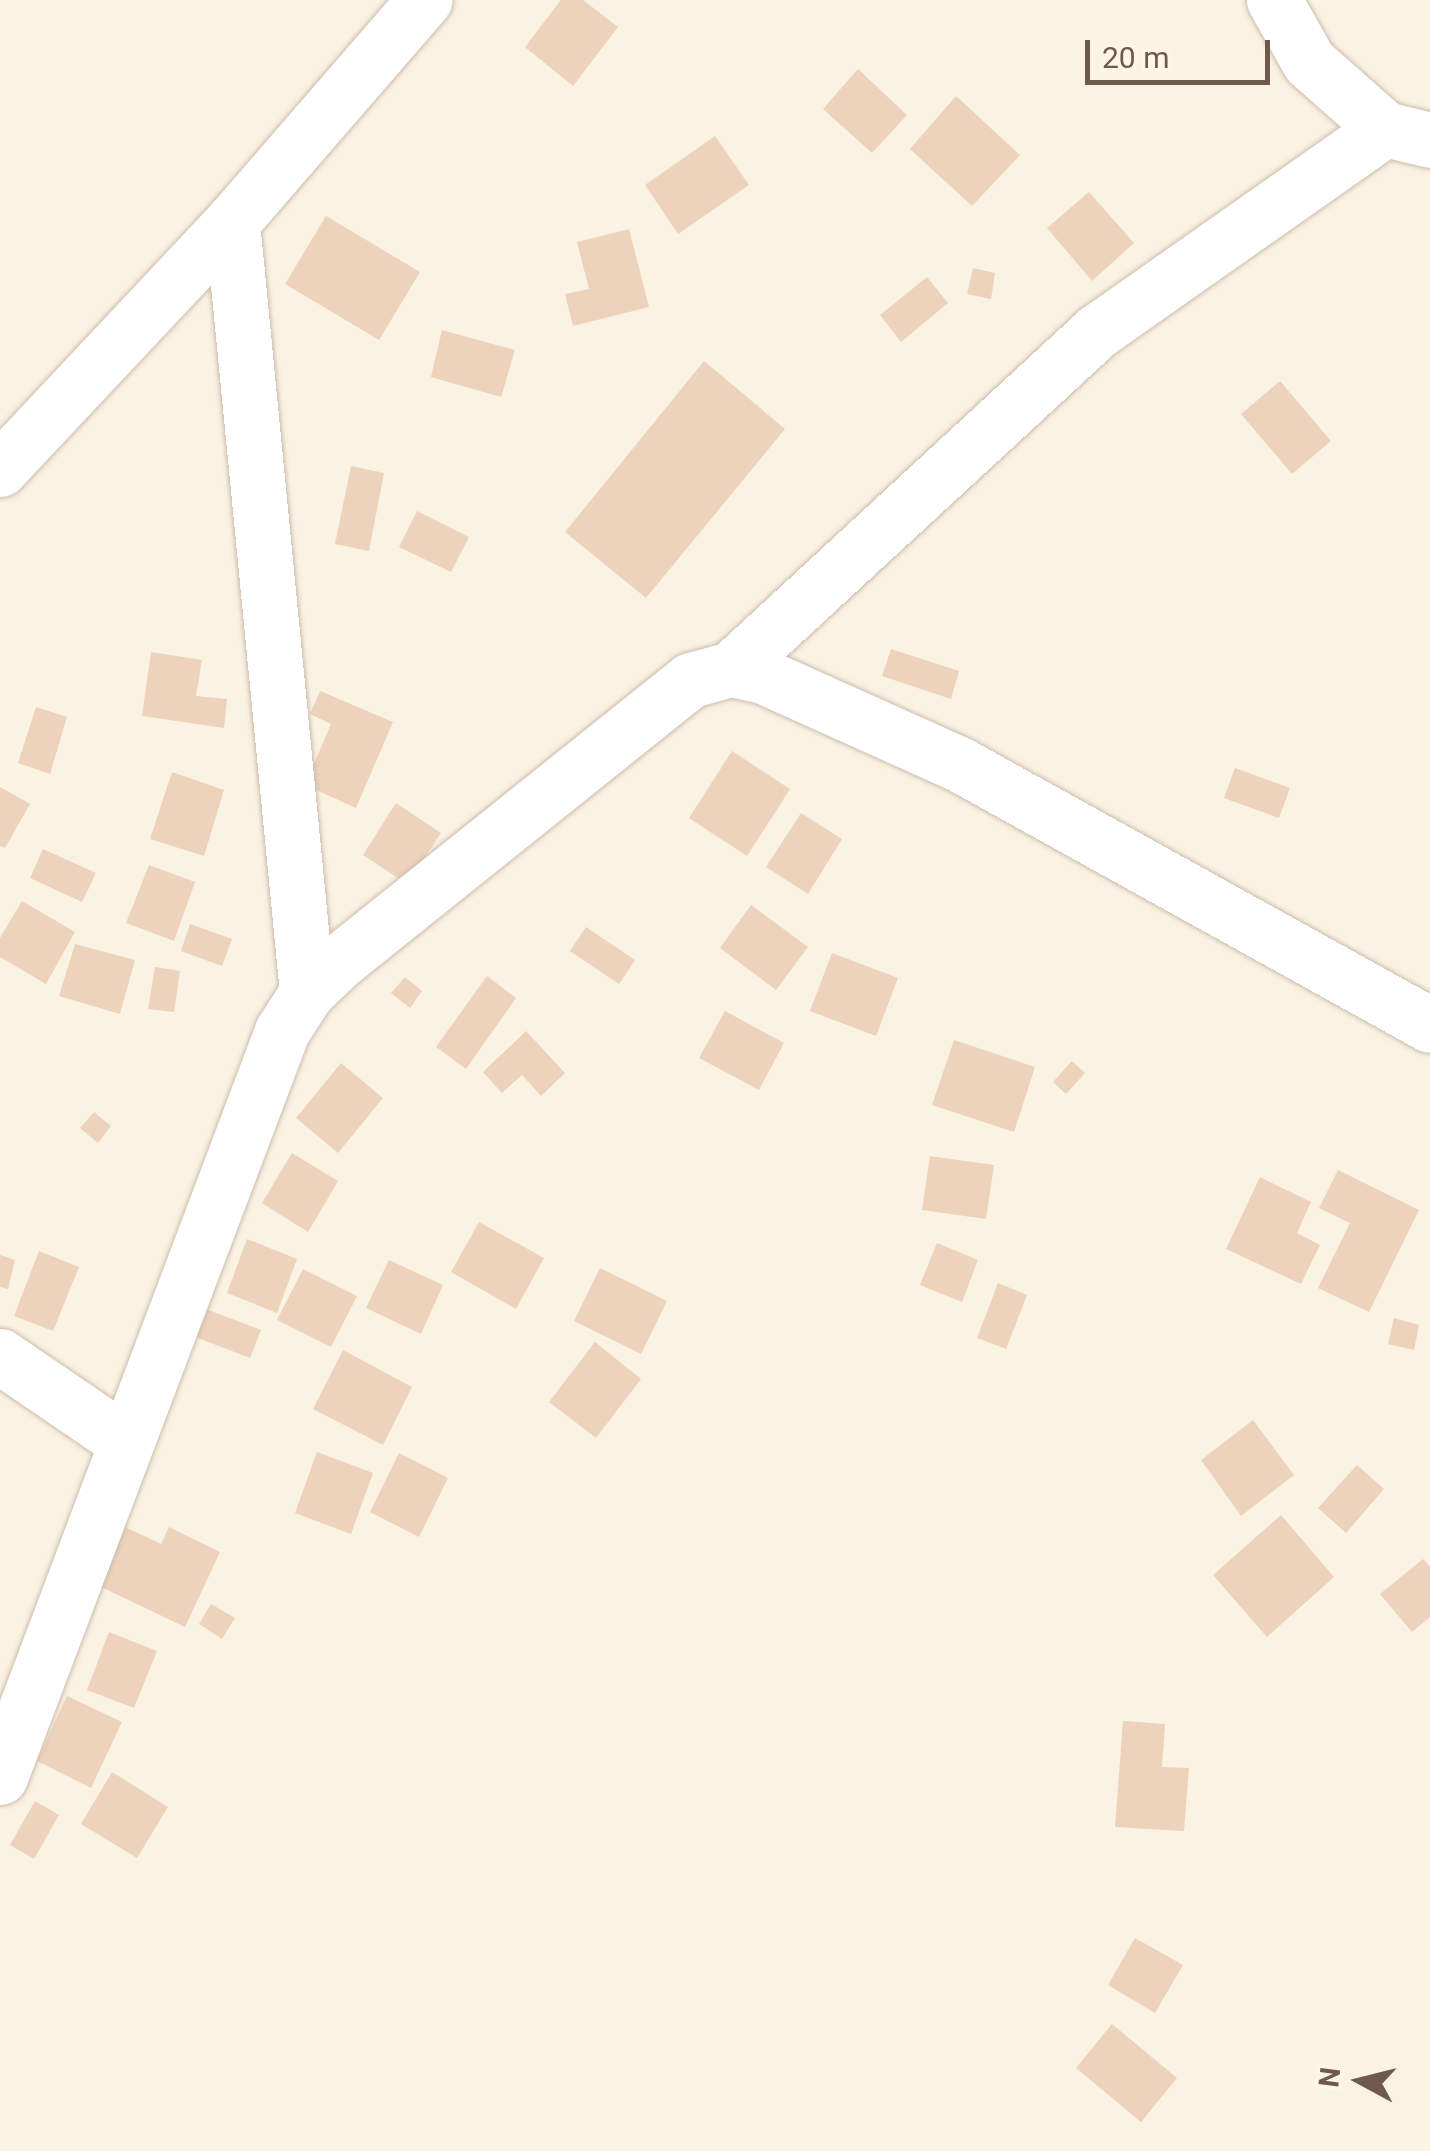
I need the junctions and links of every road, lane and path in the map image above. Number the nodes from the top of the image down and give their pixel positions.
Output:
1 (424, 0) edge
2 (1274, 0) edge
3 (1407, 134) edge
4 (232, 222) junction
5 (0, 469) edge
6 (730, 669) junction
7 (307, 992) junction
8 (1430, 1025) edge
9 (0, 1356) edge
10 (126, 1442) junction
11 (0, 1776) edge

1 - 4 street
2 - 3 street
3 - 6 street
4 - 5 street
4 - 7 street
6 - 7 street
6 - 8 street
7 - 10 street
9 - 10 street
10 - 11 street

